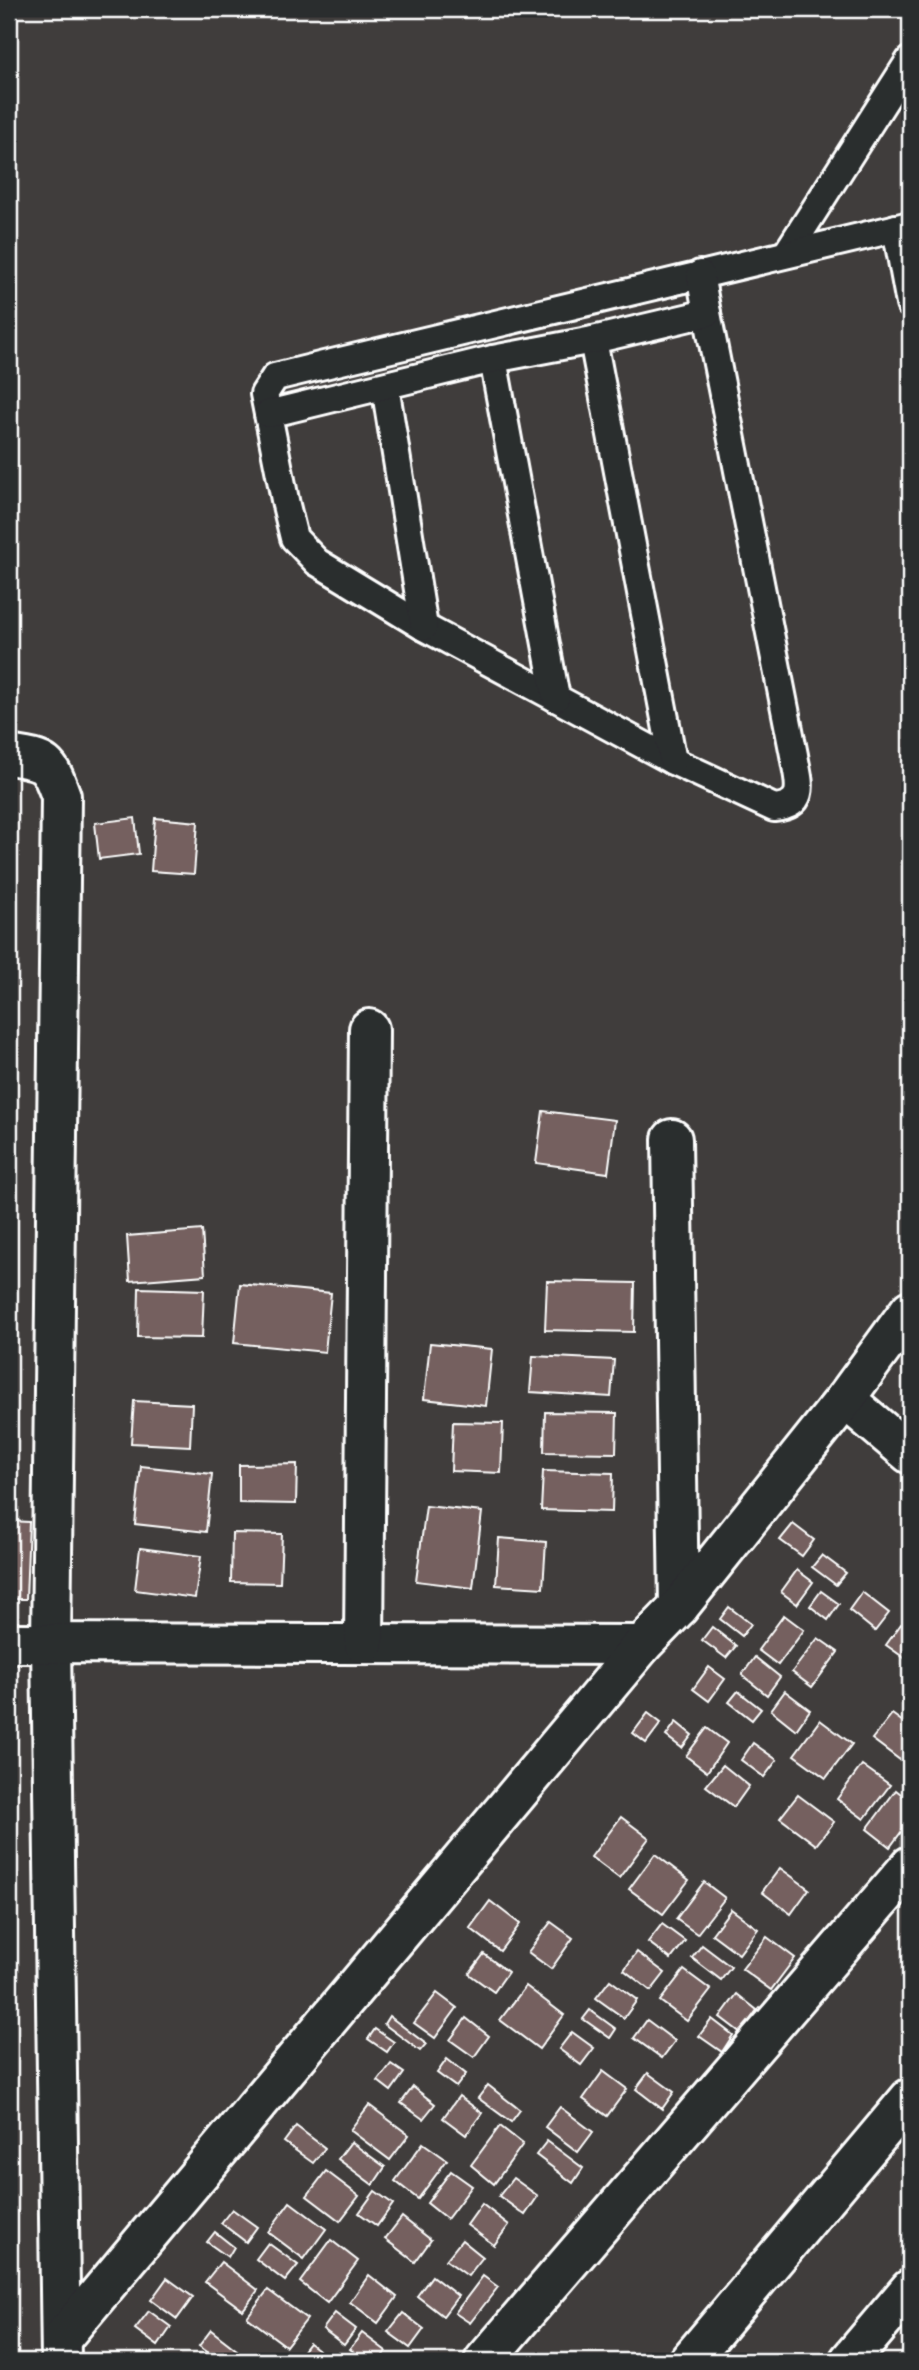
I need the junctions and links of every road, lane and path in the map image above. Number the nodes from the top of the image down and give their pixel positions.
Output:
1 (910, 60) edge
2 (903, 227) edge
3 (787, 253) junction
4 (701, 274) junction
5 (910, 304) edge
6 (707, 313) junction
7 (593, 340) junction
8 (493, 359) junction
9 (385, 386) junction
10 (268, 414) junction
11 (424, 627) junction
12 (556, 698) junction
13 (9, 755) edge
14 (673, 761) junction
15 (369, 1029) dead end
16 (672, 1139) dead end
17 (910, 1310) edge
18 (845, 1399) junction
19 (910, 1454) edge
20 (679, 1607) junction
21 (9, 1643) edge
22 (51, 1643) junction
23 (364, 1644) junction
24 (642, 1646) junction
25 (910, 1866) edge
26 (910, 2098) edge
27 (910, 2289) edge
28 (61, 2350) edge
29 (484, 2361) edge
30 (689, 2361) edge
31 (849, 2361) edge

1 - 3 lane
2 - 3 lane
2 - 5 lane
3 - 4 lane
4 - 6 lane
4 - 10 lane
6 - 7 lane
6 - 14 lane
7 - 8 lane
7 - 14 lane
8 - 9 lane
8 - 12 lane
9 - 10 lane
9 - 11 lane
10 - 11 lane
11 - 12 lane
12 - 14 lane
13 - 22 street
15 - 23 street
16 - 20 street
17 - 18 street
18 - 19 street
18 - 20 street
20 - 24 street
21 - 22 street
22 - 23 street
22 - 28 street
23 - 24 street
24 - 28 street
25 - 29 street
26 - 30 street
27 - 31 street

